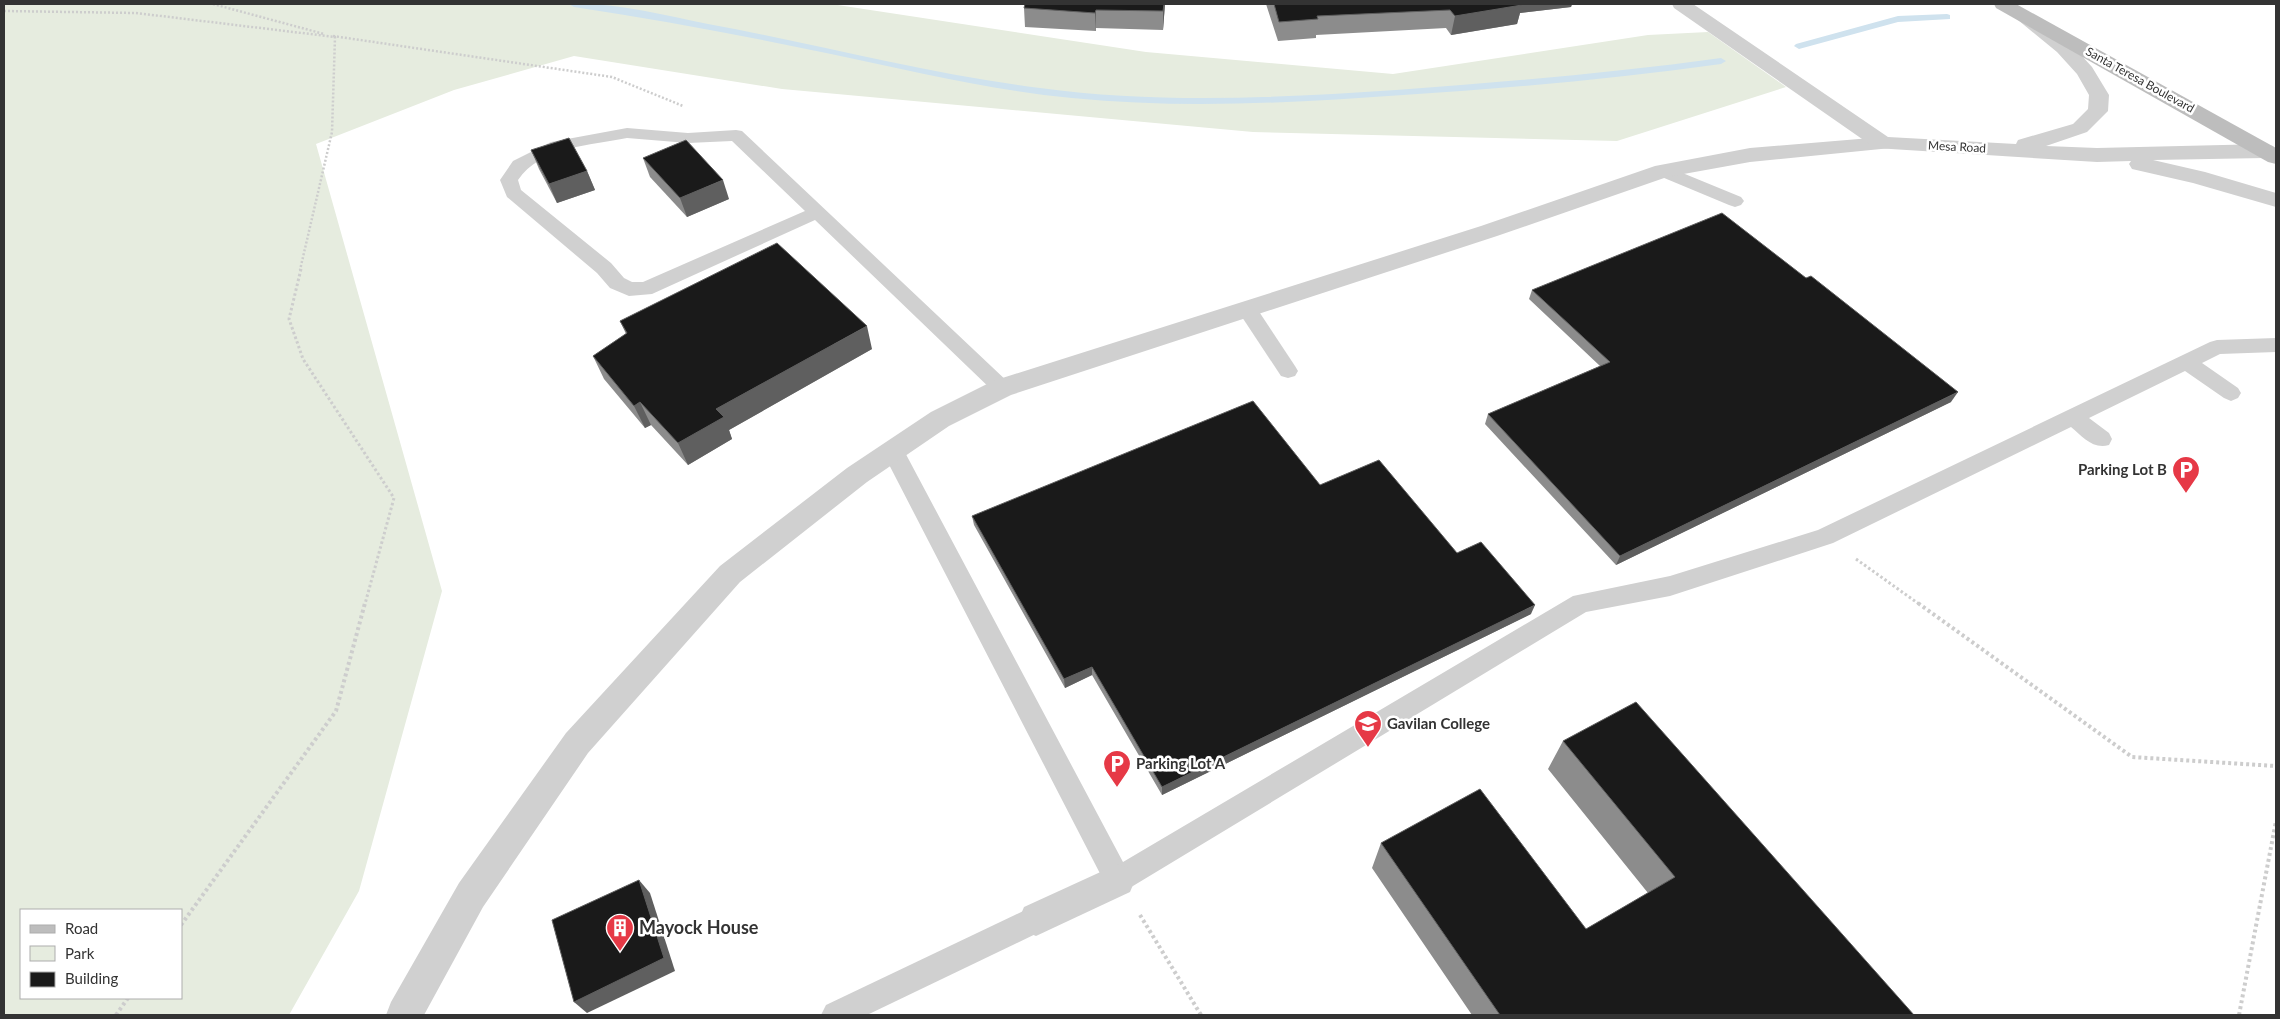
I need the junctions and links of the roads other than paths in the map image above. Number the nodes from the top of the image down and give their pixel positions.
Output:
1 (1681, 4) edge
2 (2011, 8) edge
3 (1883, 144) junction
4 (2010, 150) junction
5 (2273, 153) edge
6 (2097, 155) junction
7 (1663, 171) junction
8 (2276, 200) edge
9 (1735, 201) dead end
10 (818, 212) junction
11 (1247, 309) junction
12 (2276, 346) edge
13 (2186, 362) junction
14 (1288, 371) dead end
15 (1002, 388) junction
16 (2231, 393) dead end
17 (2072, 417) junction
18 (2101, 439) dead end
19 (893, 451) junction
20 (1118, 880) junction
21 (1036, 919) joint
22 (404, 1015) edge
23 (836, 1015) edge

1 - 3 street
2 - 4 street
2 - 5 main road, Santa Teresa Boulevard
3 - 4 street, Mesa Road
3 - 7 street, Mesa Road
4 - 6 street, Mesa Road
5 - 6 street, Mesa Road
6 - 8 street
7 - 9 lane
7 - 11 street, Mesa Road
10 - 10 lane
10 - 15 lane
11 - 14 lane
11 - 15 street, Mesa Road
12 - 13 lane
13 - 16 lane
13 - 17 lane
15 - 19 street, Mesa Road
17 - 18 lane
17 - 20 lane
19 - 20 lane
19 - 22 street, Mesa Road
20 - 21 street
21 - 23 lane

